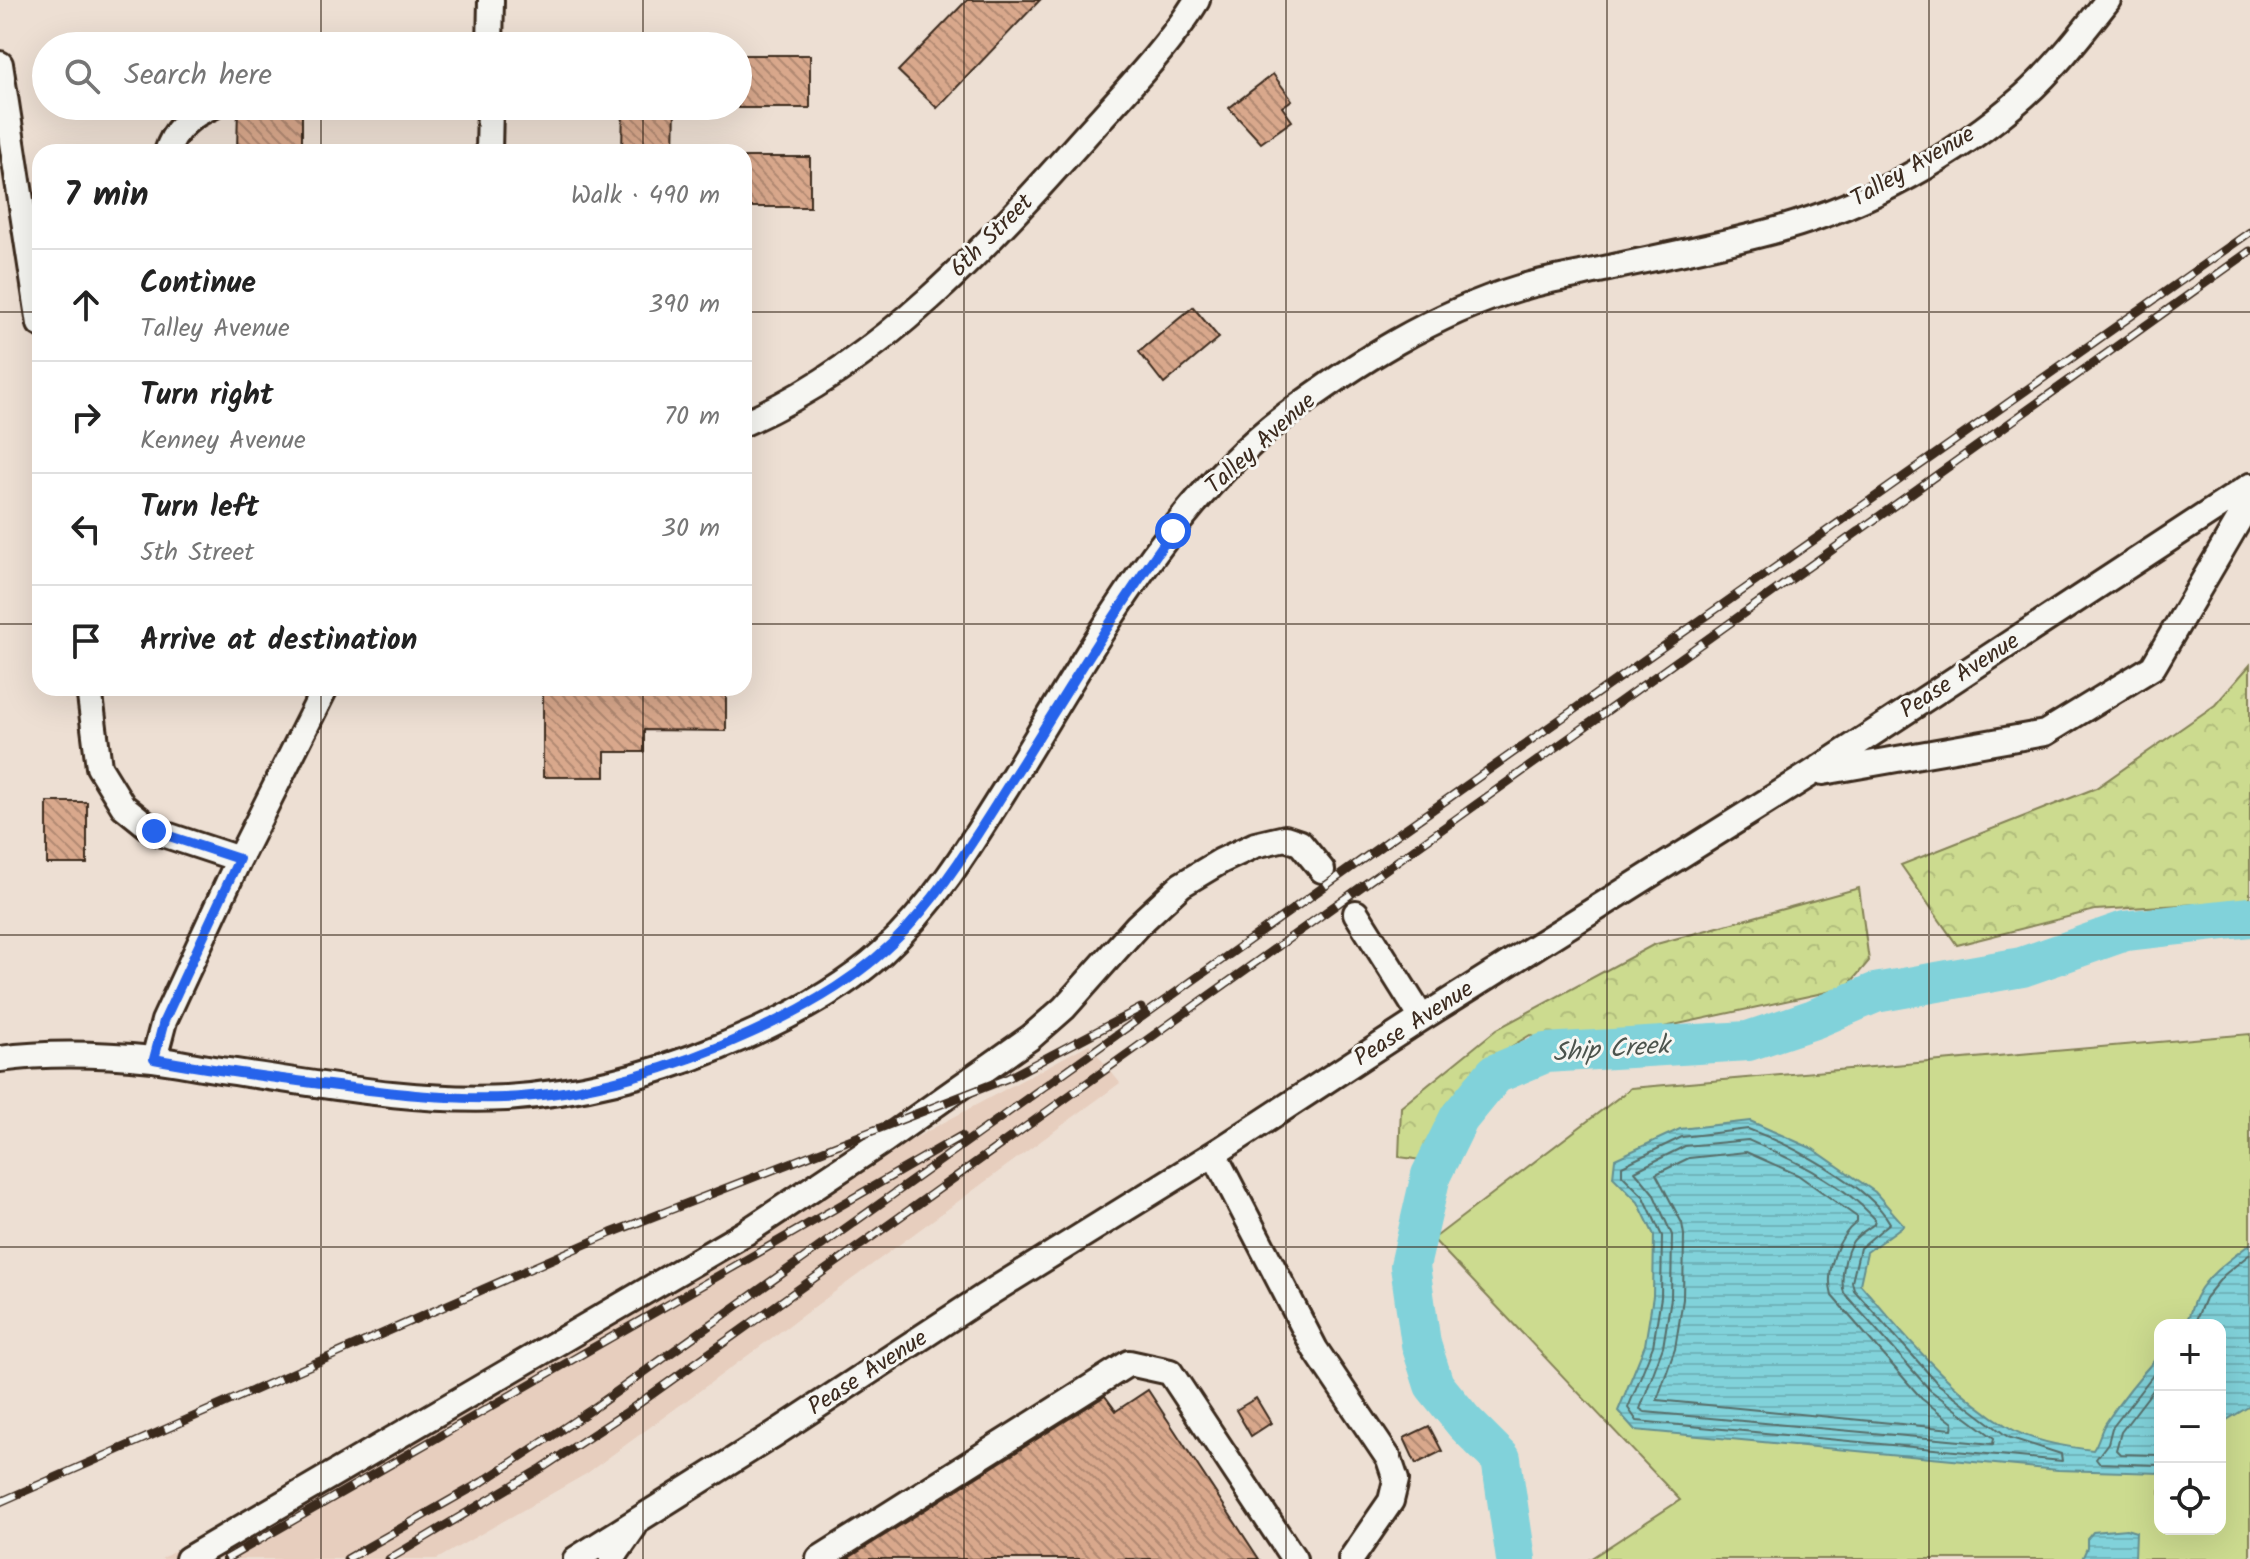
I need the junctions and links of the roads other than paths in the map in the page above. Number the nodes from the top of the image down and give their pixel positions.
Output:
1 (491, 0) edge
2 (1197, 0) edge
3 (2108, 0) edge
4 (490, 32) edge
5 (0, 64) edge
6 (188, 120) edge
7 (490, 120) edge
8 (169, 144) edge
9 (489, 144) edge
10 (32, 272) edge
11 (752, 420) edge
12 (2250, 486) edge
13 (2250, 501) edge
14 (90, 696) edge
15 (321, 696) edge
16 (1812, 773) junction
17 (239, 859) junction
18 (1322, 870) dead end
19 (1356, 913) dead end
20 (1422, 1018) junction
21 (0, 1059) edge
22 (154, 1059) junction
23 (1214, 1154) junction
24 (640, 1518) junction
25 (188, 1559) edge
26 (576, 1559) edge
27 (612, 1559) edge
28 (819, 1559) edge
29 (1294, 1559) edge
30 (1351, 1559) edge

1 - 4 street
2 - 11 street, 6th Street
3 - 22 street, Talley Avenue
5 - 10 street
6 - 8 street
7 - 9 street
12 - 16 street, Pease Avenue
13 - 16 street
14 - 17 street
15 - 17 street
16 - 20 street, Pease Avenue
17 - 22 street
18 - 25 street
19 - 20 street
20 - 23 street, Pease Avenue
21 - 22 street, Talley Avenue
23 - 24 street, Pease Avenue
23 - 30 street
24 - 26 street, Pease Avenue
24 - 27 street
28 - 29 street

